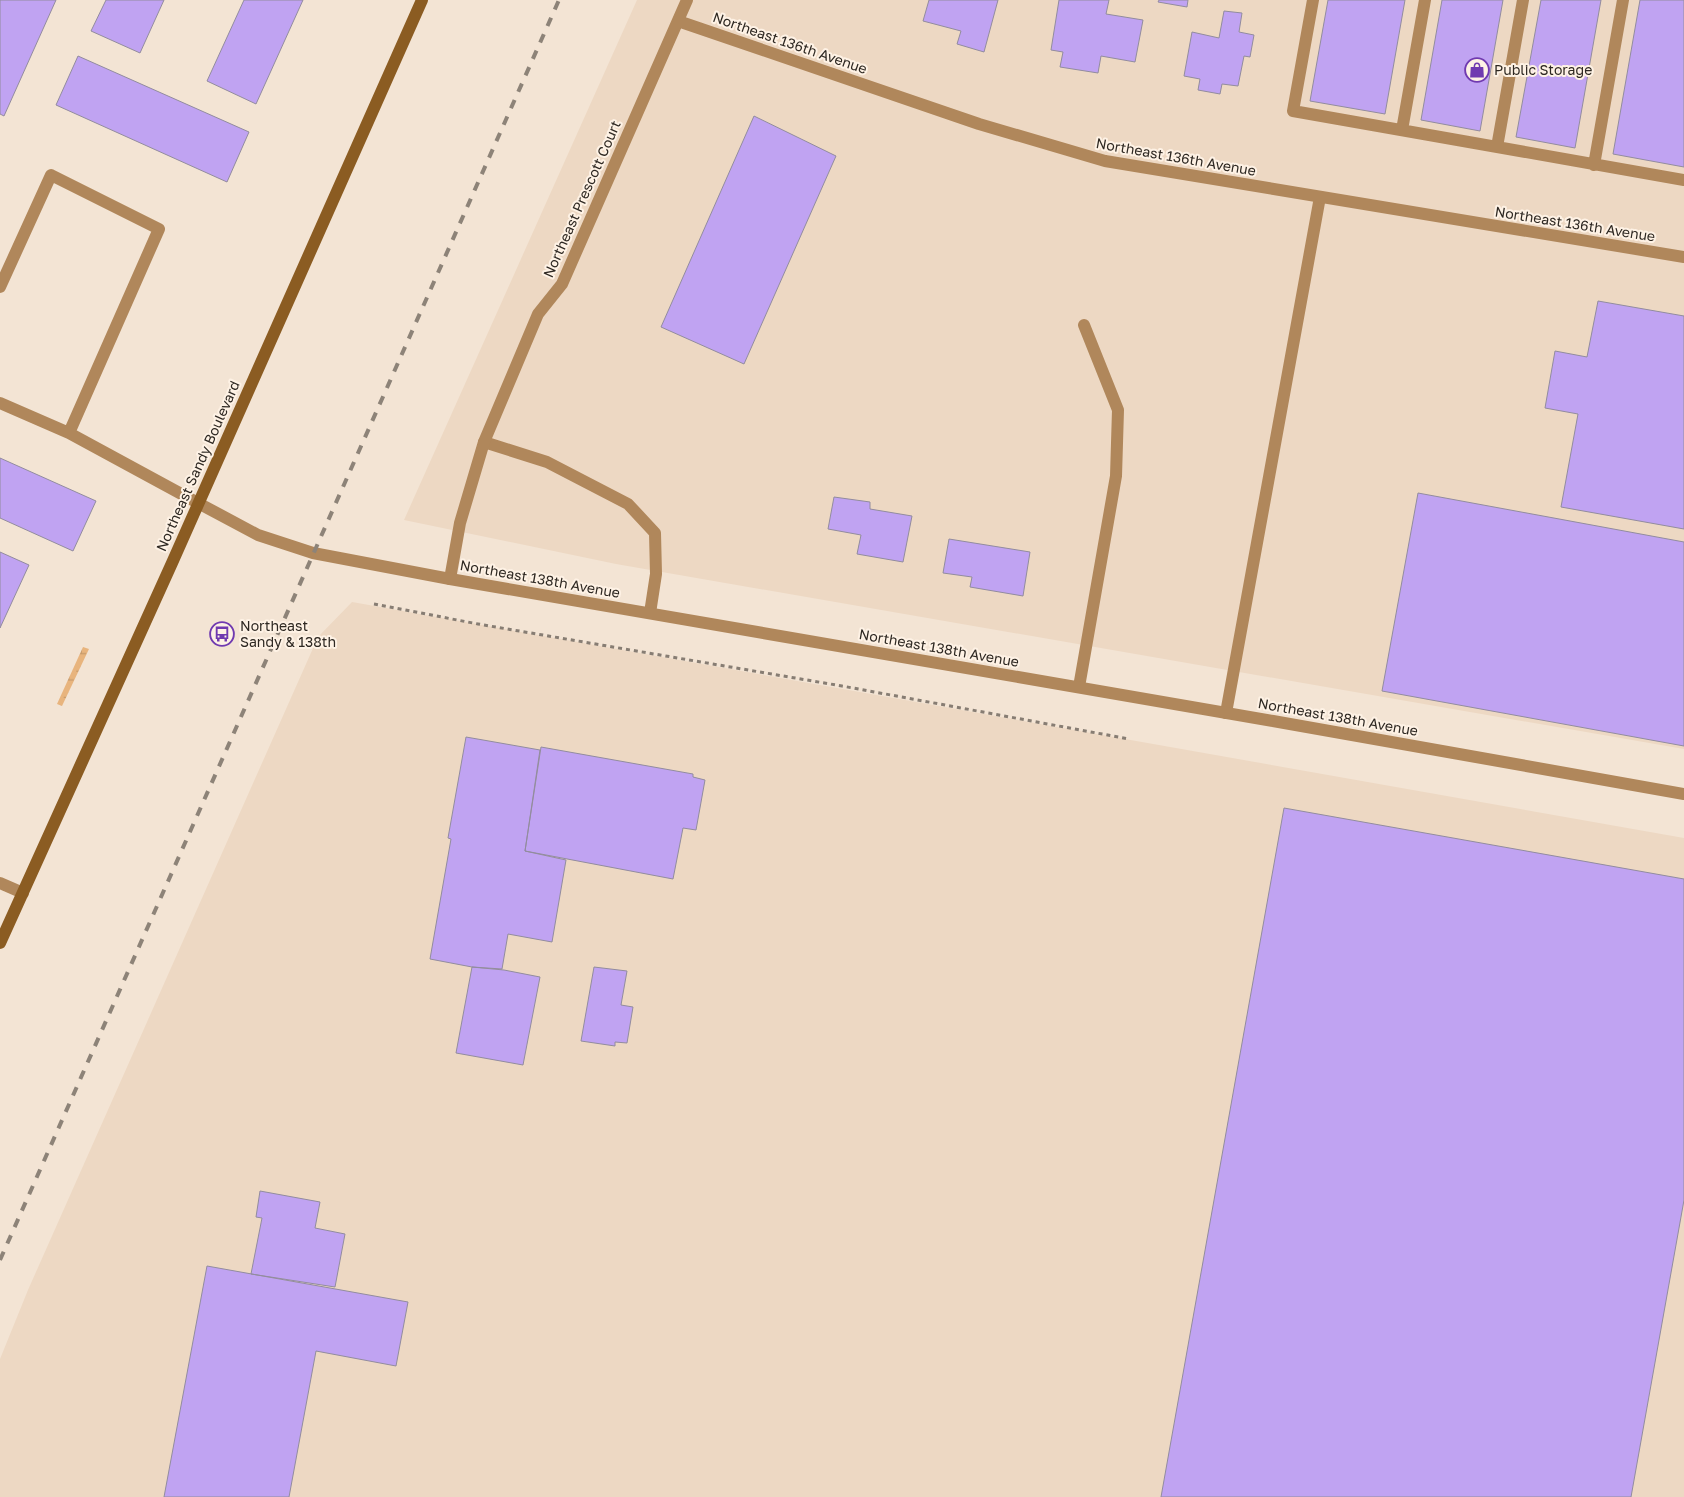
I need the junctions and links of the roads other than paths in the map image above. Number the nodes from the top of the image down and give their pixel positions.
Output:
1 (422, 0) edge
2 (687, 0) edge
3 (1313, 0) edge
4 (1425, 0) edge
5 (1523, 0) edge
6 (1623, 0) edge
7 (678, 20) junction
8 (1402, 130) junction
9 (1497, 147) junction
10 (1594, 165) junction
11 (1684, 180) edge
12 (1320, 197) junction
13 (1684, 257) edge
14 (0, 287) edge
15 (1084, 325) dead end
16 (0, 403) edge
17 (69, 433) junction
18 (484, 442) junction
19 (198, 503) junction
20 (450, 579) junction
21 (650, 613) junction
22 (1078, 687) junction
23 (1226, 713) junction
24 (1684, 794) edge
25 (0, 883) edge
26 (23, 893) junction
27 (0, 943) edge

1 - 19 main road, Northeast Sandy Boulevard
2 - 7 street, Northeast Prescott Court
3 - 8 street
4 - 8 street
5 - 9 street
6 - 10 street
7 - 12 street, Northeast 136th Avenue
7 - 18 street, Northeast Prescott Court
8 - 9 street
9 - 10 street
10 - 11 street
12 - 13 street, Northeast 136th Avenue
12 - 23 street
14 - 17 street
15 - 22 street
16 - 17 street, Northeast 138th Avenue
17 - 19 street, Northeast 138th Avenue
18 - 20 street, Northeast Prescott Court
18 - 21 street
19 - 20 street, Northeast 138th Avenue
19 - 26 main road, Northeast Sandy Boulevard
20 - 21 street, Northeast 138th Avenue
21 - 22 street, Northeast 138th Avenue
22 - 23 street, Northeast 138th Avenue
23 - 24 street, Northeast 138th Avenue
25 - 26 street
26 - 27 main road, Northeast Sandy Boulevard

